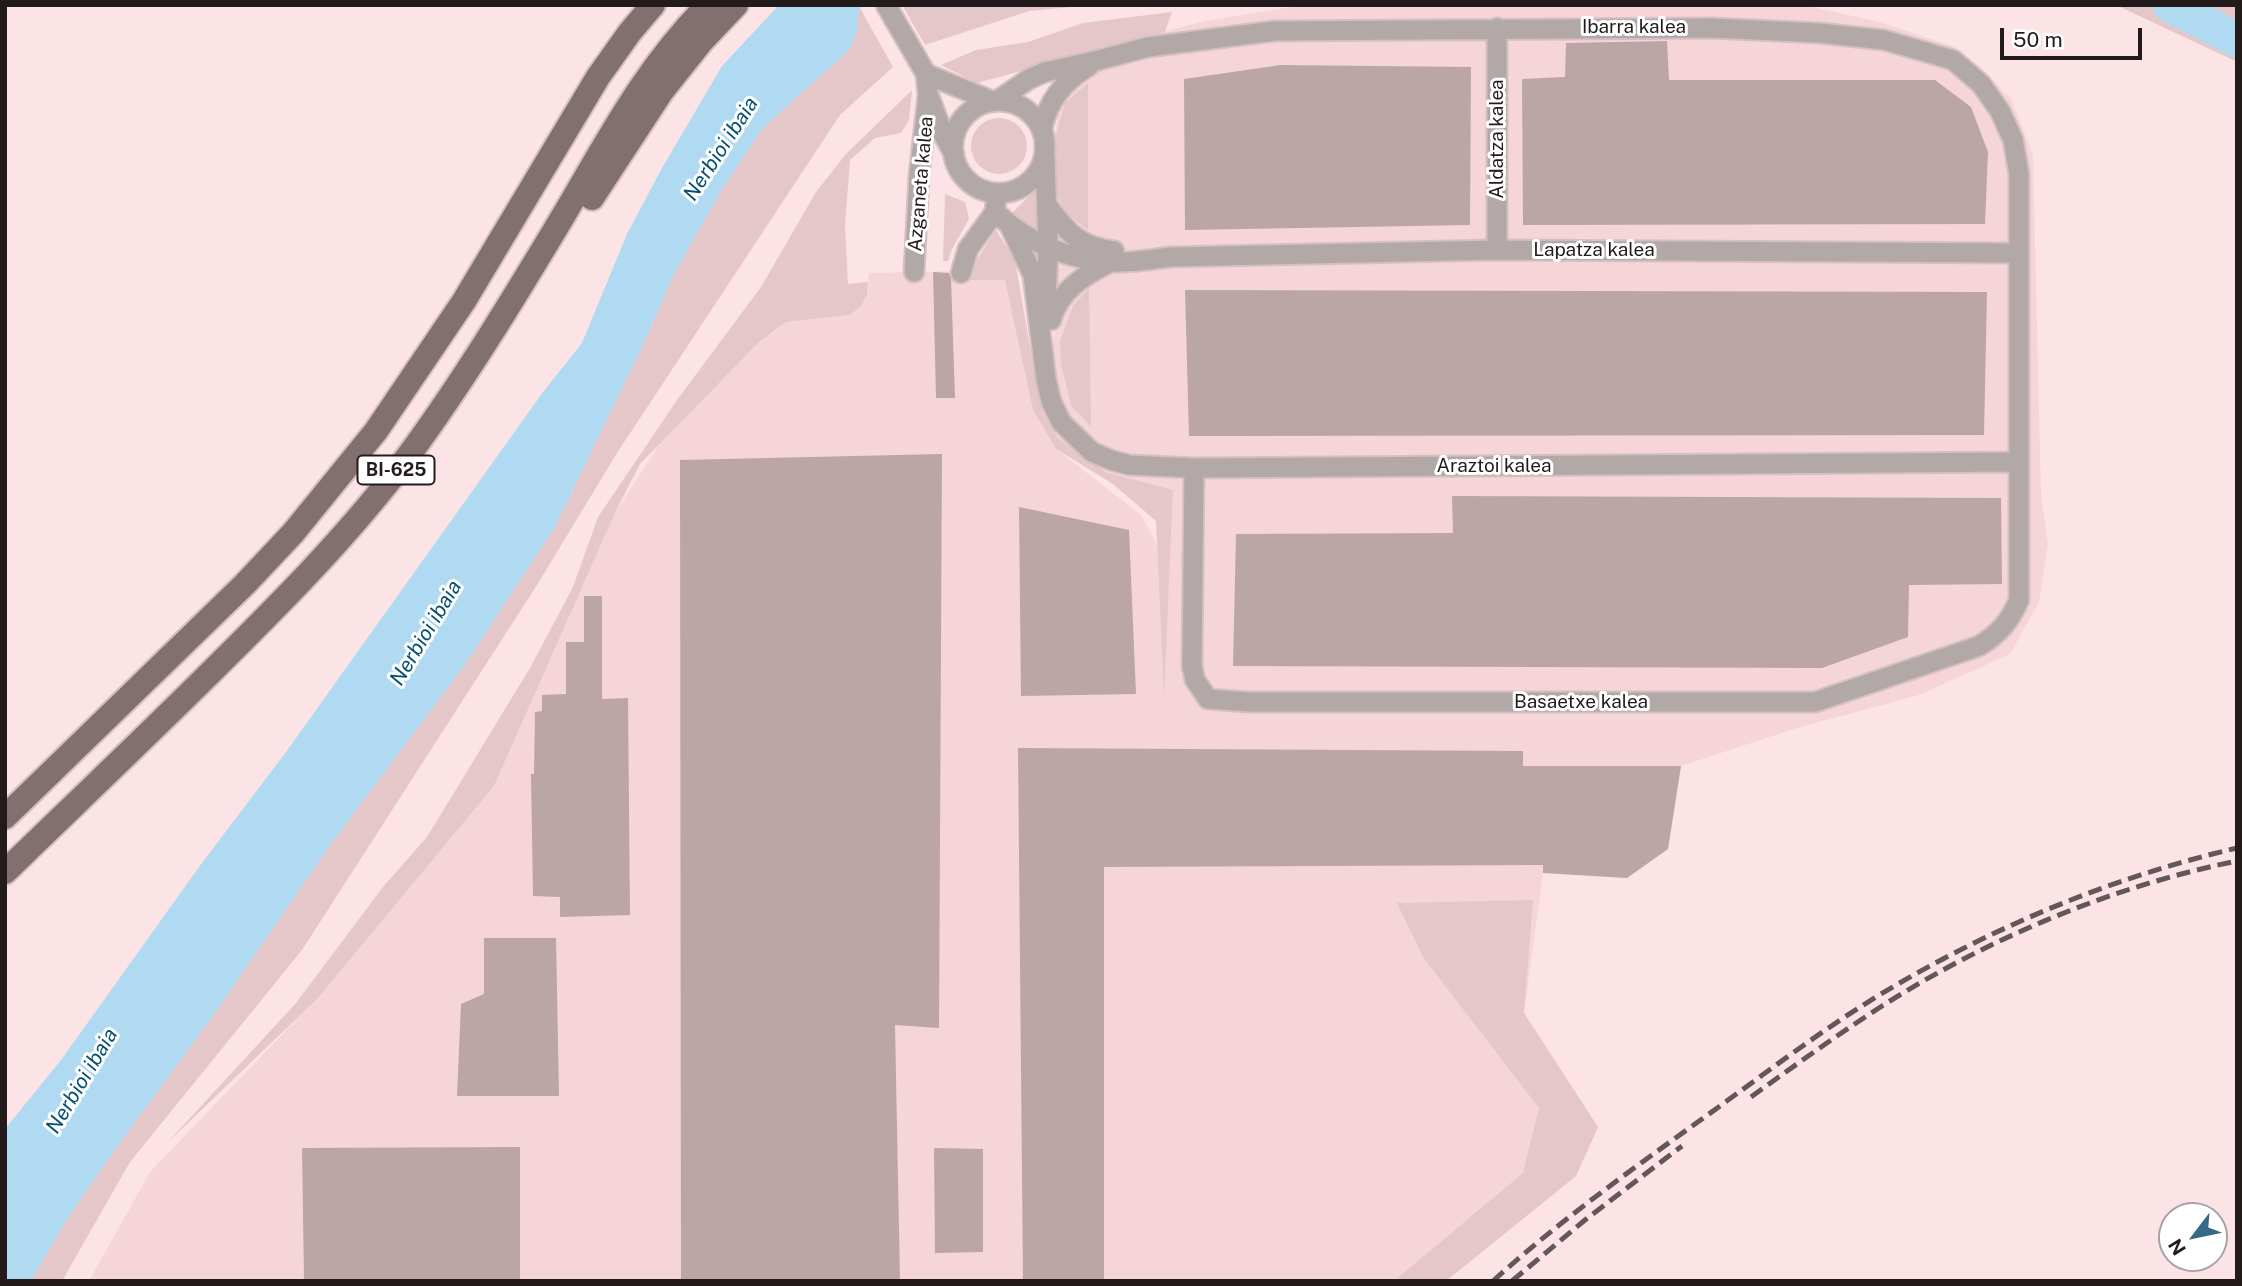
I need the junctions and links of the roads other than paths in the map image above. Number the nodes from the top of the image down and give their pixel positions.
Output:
1 (653, 5) edge
2 (708, 5) edge
3 (736, 5) edge
4 (886, 5) edge
5 (1497, 27) junction
6 (1099, 60) junction
7 (926, 74) junction
8 (928, 95) junction
9 (994, 101) junction
10 (1042, 129) junction
11 (954, 153) junction
12 (1045, 156) junction
13 (996, 203) junction
14 (1047, 205) junction
15 (1010, 226) junction
16 (1048, 247) junction
17 (1497, 250) junction
18 (2018, 253) junction
19 (1171, 257) junction
20 (1111, 262) junction
21 (914, 272) dead end
22 (961, 273) dead end
23 (1043, 348) junction
24 (454, 389) junction
25 (2018, 462) junction
26 (1194, 468) junction
27 (5, 817) edge
28 (5, 872) edge

1 - 27 main road, BI-625
2 - 24 main road, BI-625
3 - 24 main road
4 - 7 street
5 - 6 street, Ibarra kalea
5 - 17 street, Aldatza kalea
5 - 18 street, Ibarra kalea
6 - 9 street, Ibarra kalea
6 - 10 street, Ibarra kalea
7 - 8 street, Azganeta kalea
7 - 9 street
8 - 11 street, Azganeta kalea
8 - 21 street, Azganeta kalea
9 - 10 street
9 - 11 street, Azganeta kalea
10 - 12 street
11 - 13 street, Azganeta kalea
12 - 13 street
12 - 14 street
13 - 15 street, Azganeta kalea
13 - 22 street
14 - 16 street
14 - 19 street
15 - 16 street, Azganeta kalea
15 - 23 street, Azganeta kalea
16 - 20 street, Azganeta kalea
16 - 23 street
17 - 18 street, Lapatza kalea
17 - 19 street, Lapatza kalea
18 - 25 street, Ibarra kalea
19 - 20 street, Azganeta kalea
20 - 23 street, Azganeta kalea
23 - 26 street, Araztoi kalea
24 - 28 main road, BI-625
25 - 26 street, Araztoi kalea
25 - 26 street, Basaetxe kalea

